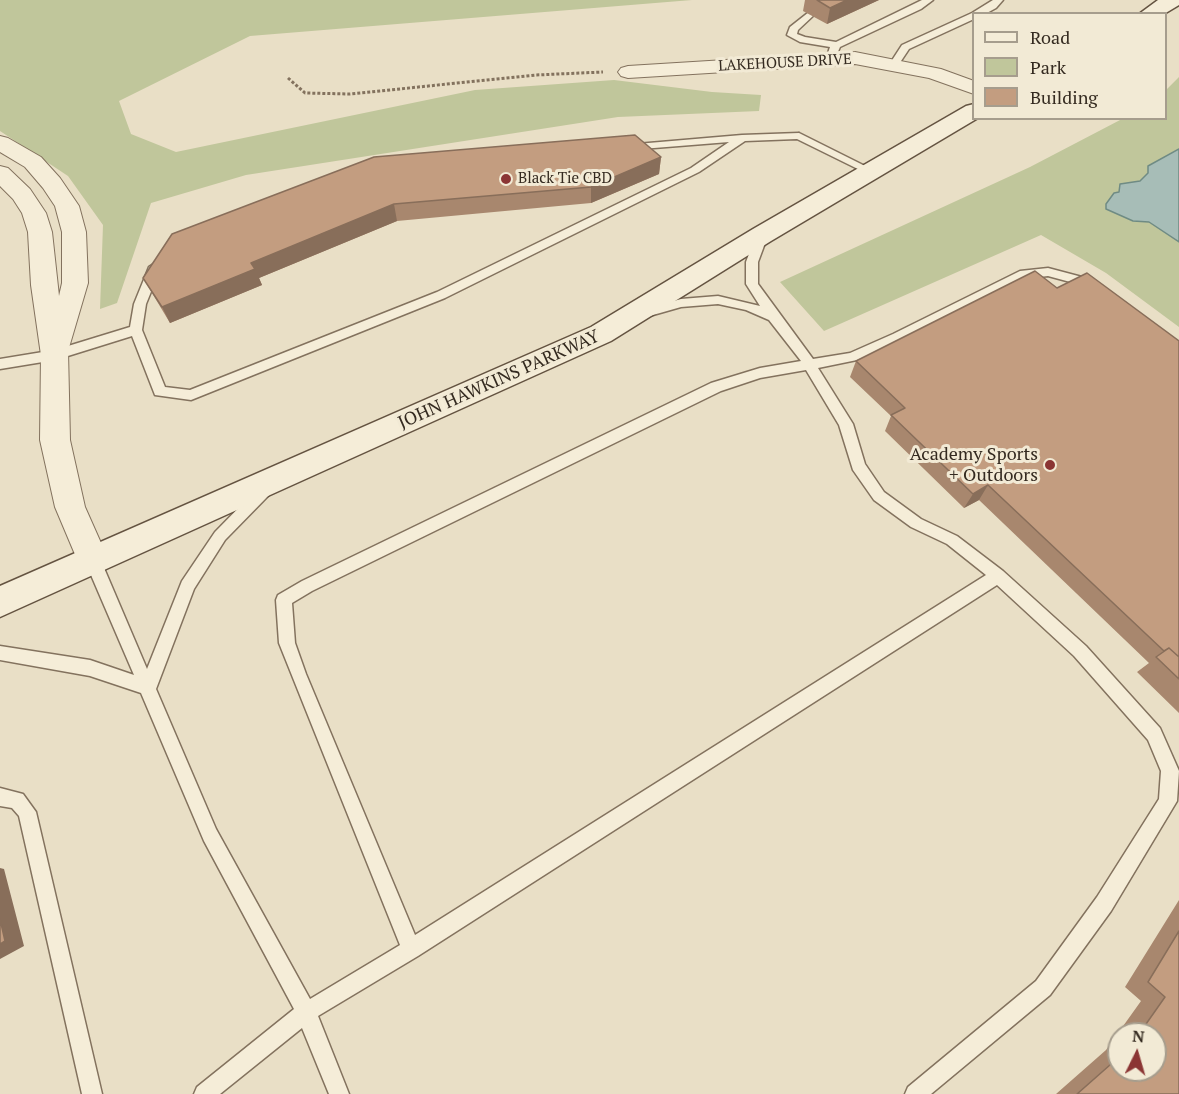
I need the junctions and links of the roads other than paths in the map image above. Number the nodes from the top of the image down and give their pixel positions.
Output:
1 (928, 0) edge
2 (998, 0) edge
3 (1171, 1) edge
4 (980, 12) edge
5 (1152, 12) edge
6 (809, 15) dead end
7 (972, 15) edge
8 (834, 52) junction
9 (894, 65) junction
10 (628, 72) road end
11 (972, 87) edge
12 (972, 112) edge
13 (742, 138) junction
14 (0, 143) edge
15 (611, 149) edge
16 (870, 171) junction
17 (0, 173) edge
18 (762, 235) junction
19 (162, 256) edge
20 (1099, 292) edge
21 (629, 318) junction
22 (774, 318) junction
23 (136, 330) junction
24 (55, 355) junction
25 (0, 364) edge
26 (810, 364) junction
27 (277, 479) junction
28 (93, 561) junction
29 (998, 576) junction
30 (0, 602) edge
31 (0, 653) edge
32 (148, 688) junction
33 (0, 797) edge
34 (411, 949) junction
35 (306, 1012) junction
36 (92, 1094) edge
37 (204, 1094) edge
38 (339, 1094) edge
39 (915, 1094) edge

1 - 8 lane
2 - 4 lane
3 - 5 main road
6 - 8 lane
7 - 9 lane
8 - 9 street, LAKEHOUSE DRIVE
8 - 10 street, LAKEHOUSE DRIVE
9 - 11 street, LAKEHOUSE DRIVE
12 - 16 main road, JOHN HAWKINS PARKWAY
13 - 15 lane
13 - 16 lane
13 - 23 lane
14 - 24 street
16 - 18 main road, JOHN HAWKINS PARKWAY
17 - 24 street
18 - 21 main road, JOHN HAWKINS PARKWAY
18 - 22 lane
19 - 23 lane
20 - 26 lane
21 - 22 lane
21 - 27 main road, JOHN HAWKINS PARKWAY
22 - 26 lane
23 - 24 lane
24 - 25 lane
24 - 28 street
26 - 29 lane
26 - 34 lane
27 - 28 main road, JOHN HAWKINS PARKWAY
27 - 32 lane
28 - 30 main road, JOHN HAWKINS PARKWAY
28 - 32 lane
29 - 34 lane
29 - 39 lane
31 - 32 lane
32 - 35 lane
33 - 36 lane
34 - 35 lane
35 - 37 lane
35 - 38 lane

